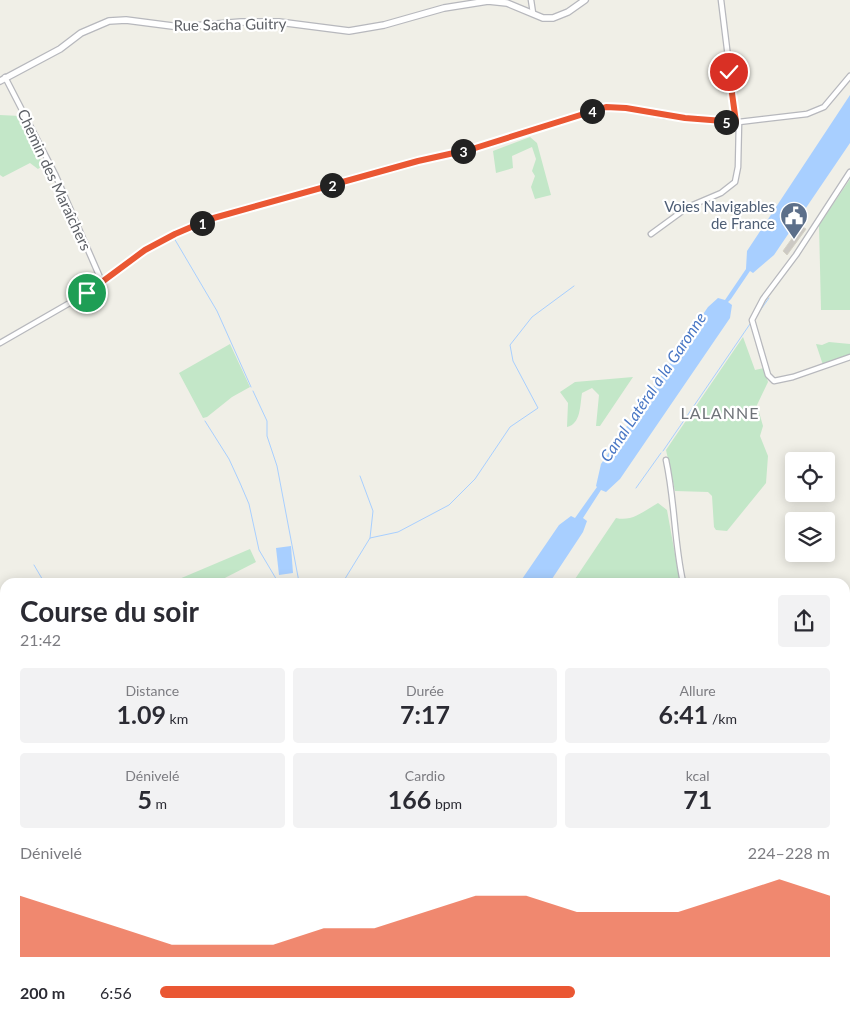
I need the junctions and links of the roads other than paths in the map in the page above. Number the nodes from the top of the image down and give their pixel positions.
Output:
1 (488, 0) edge
2 (531, 0) edge
3 (585, 0) edge
4 (721, 0) edge
5 (576, 3) edge
6 (533, 13) junction
7 (850, 76) edge
8 (2, 79) edge
9 (737, 122) junction
10 (850, 172) edge
11 (651, 234) dead end
12 (102, 282) junction
13 (0, 343) edge
14 (850, 357) edge
15 (666, 460) dead end
16 (682, 578) edge

1 - 6 street, Rue Sacha Guitry
1 - 8 street, Rue Sacha Guitry
2 - 6 street
3 - 5 street, Rue Sacha Guitry
4 - 9 street
5 - 6 street, Rue Sacha Guitry
7 - 9 street
8 - 12 street, Chemin des Maraîchers
9 - 11 street
9 - 12 street
10 - 14 street
12 - 13 street
15 - 16 street

